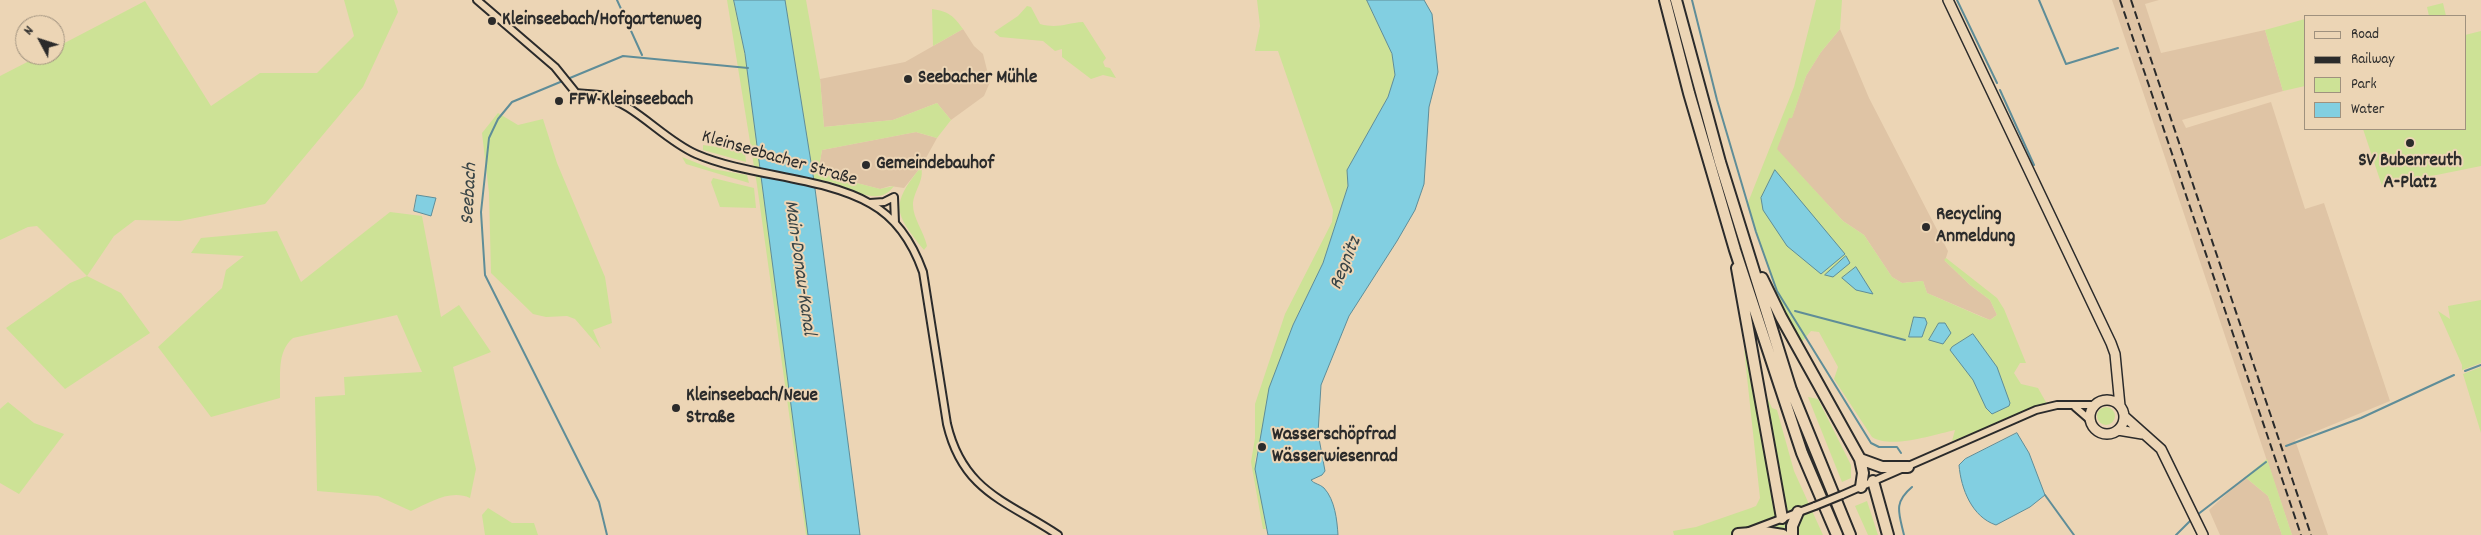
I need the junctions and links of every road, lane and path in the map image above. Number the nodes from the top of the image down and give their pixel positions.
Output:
1 (477, 0) edge
2 (1665, 0) edge
3 (1676, 0) edge
4 (1948, 0) edge
5 (870, 203) junction
6 (895, 223) junction
7 (1743, 237) junction
8 (1735, 250) junction
9 (2116, 379) junction
10 (2104, 400) junction
11 (2094, 405) junction
12 (2074, 406) junction
13 (2120, 406) junction
14 (2124, 416) junction
15 (2090, 420) junction
16 (2118, 430) junction
17 (2146, 435) junction
18 (1860, 459) junction
19 (1908, 467) junction
20 (1873, 482) junction
21 (1861, 487) junction
22 (1798, 512) junction
23 (1782, 518) junction
24 (1058, 535) edge
25 (1737, 535) edge
26 (1783, 535) edge
27 (1792, 535) edge
28 (1837, 535) edge
29 (1850, 535) edge
30 (1888, 535) edge
31 (2203, 535) edge

1 - 5 street, Kleinseebacher Straße
2 - 8 highway
3 - 7 highway
4 - 9 main road
5 - 6 street, Kleinseebacher Straße
5 - 6 street
6 - 24 street, Kleinseebacher Straße
7 - 18 highway
7 - 29 highway
8 - 23 highway
8 - 28 highway
9 - 10 main road
9 - 13 main road
10 - 11 main road
10 - 13 main road
11 - 12 street
11 - 15 main road
12 - 15 street
12 - 19 street
13 - 14 main road
14 - 16 main road
14 - 17 main road
15 - 16 main road
16 - 17 main road
17 - 31 main road
18 - 19 highway
18 - 21 highway
19 - 20 street
20 - 21 street
20 - 30 highway
21 - 22 street, bridge
22 - 23 street
22 - 27 highway
23 - 25 street
25 - 26 highway

